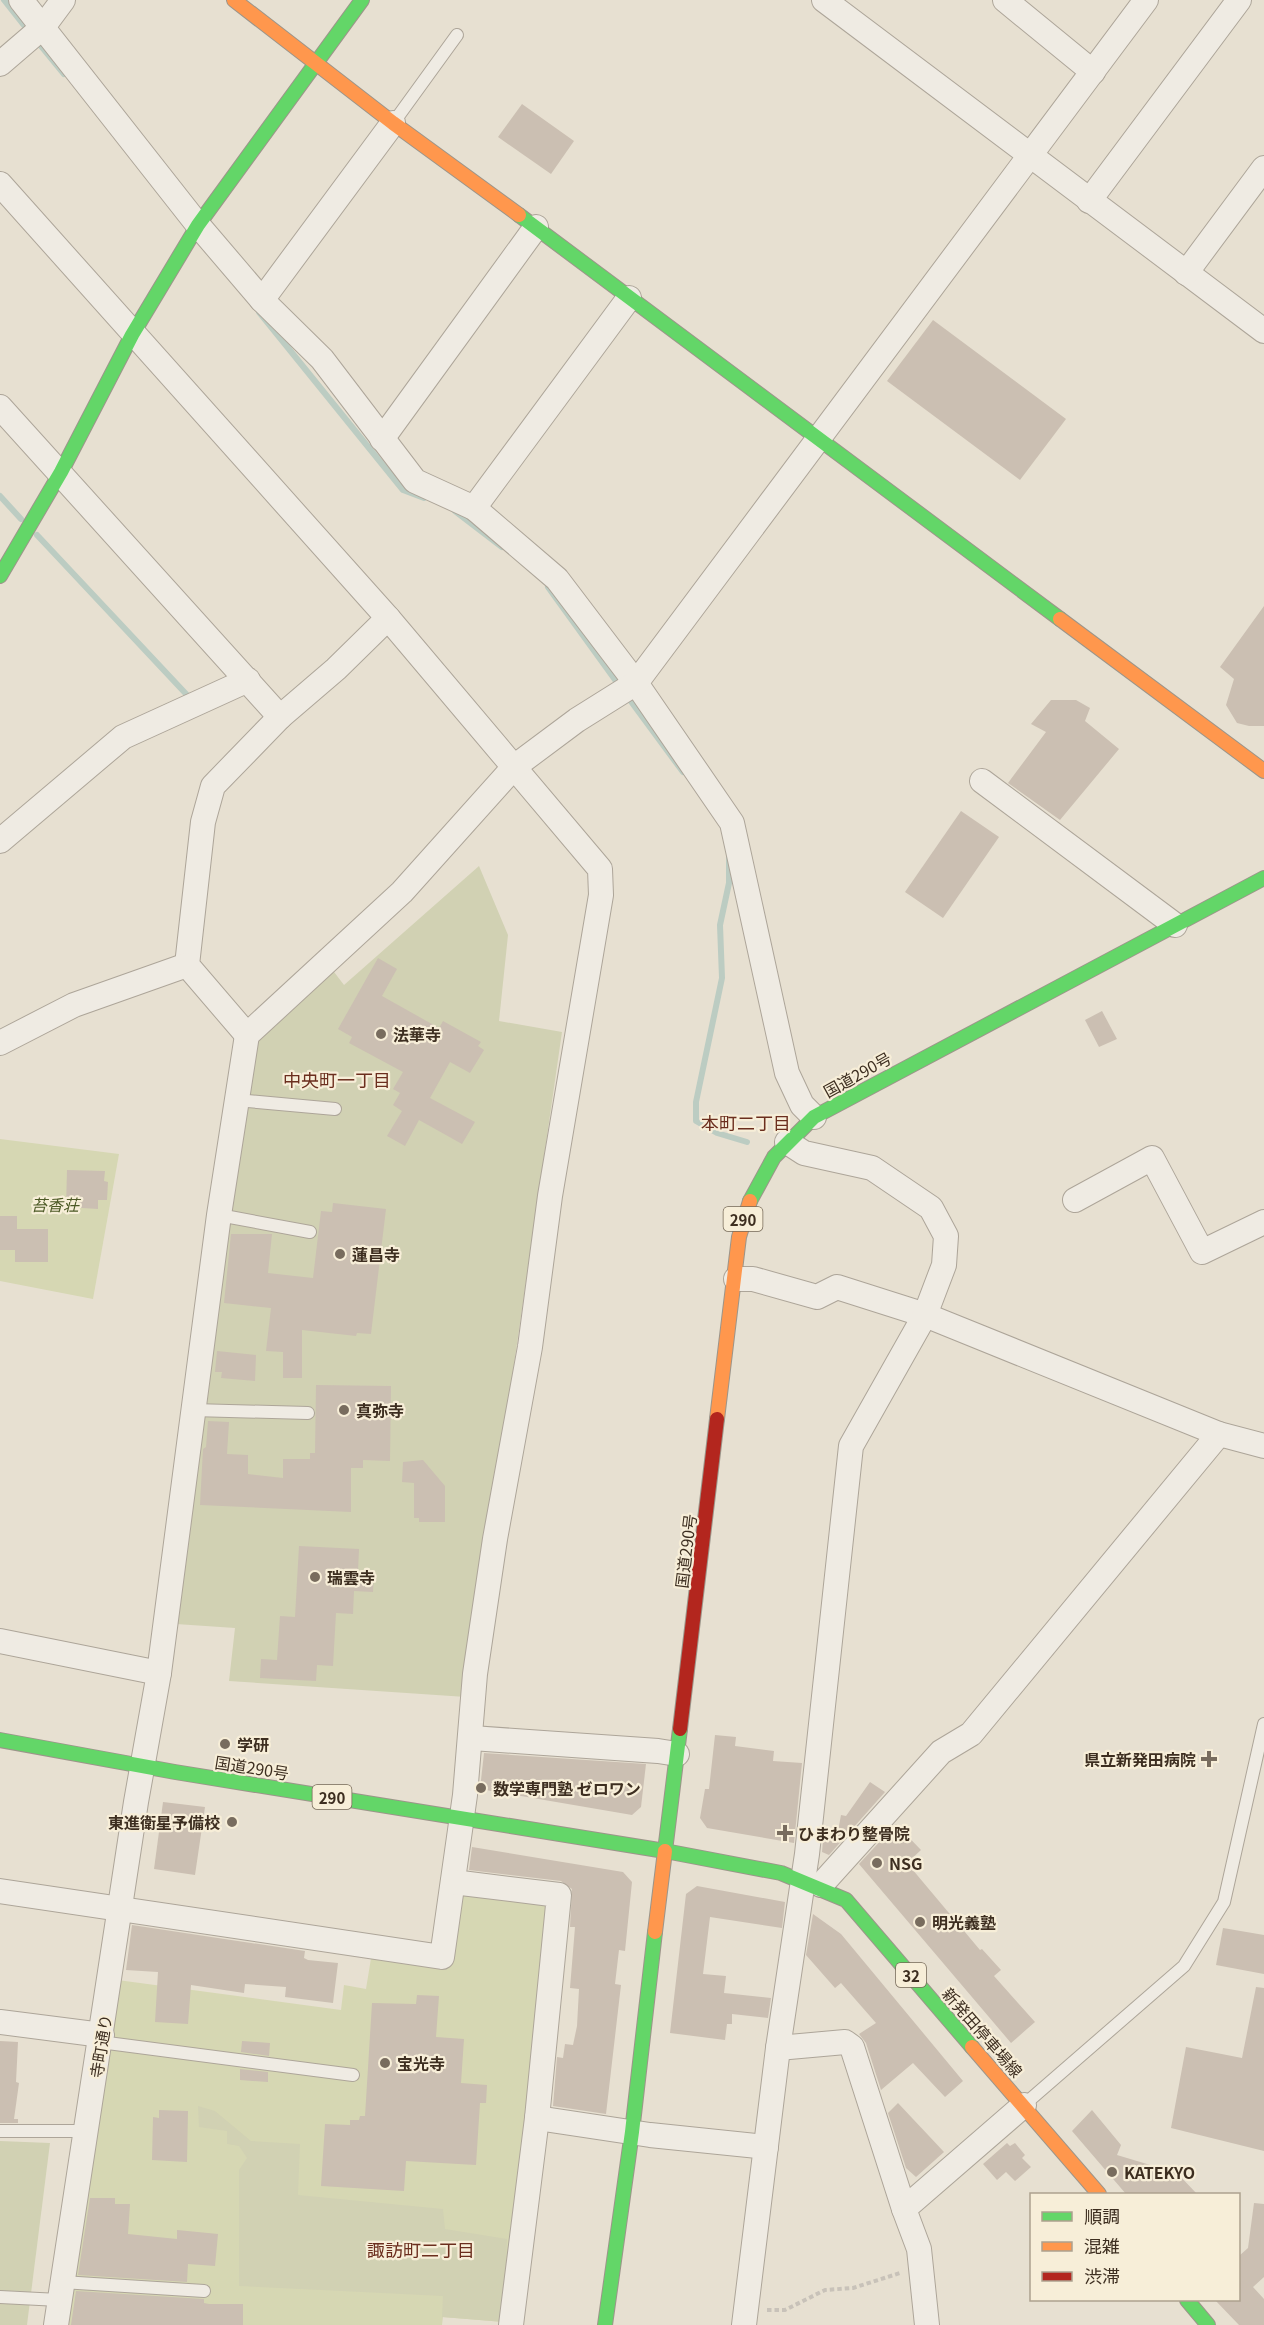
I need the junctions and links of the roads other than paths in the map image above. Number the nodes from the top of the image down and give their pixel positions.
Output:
1 (21, 0) edge
2 (63, 0) edge
3 (234, 0) edge
4 (362, 0) edge
5 (824, 0) edge
6 (1005, 0) edge
7 (1146, 0) edge
8 (1239, 0) edge
9 (43, 27) junction
10 (457, 36) dead end
11 (0, 64) edge
12 (315, 64) junction
13 (1093, 72) junction
14 (393, 123) junction
15 (1029, 156) junction
16 (1264, 168) edge
17 (0, 184) edge
18 (1089, 201) junction
19 (198, 225) junction
20 (536, 226) junction
21 (1186, 273) junction
22 (629, 298) junction
23 (262, 300) junction
24 (1264, 331) edge
25 (132, 335) junction
26 (0, 407) edge
27 (382, 439) junction
28 (819, 439) junction
29 (61, 472) junction
30 (474, 508) junction
31 (0, 576) edge
32 (388, 618) junction
33 (248, 680) junction
34 (636, 683) junction
35 (280, 717) junction
36 (514, 767) junction
37 (1264, 771) edge
38 (982, 781) dead end
39 (0, 840) edge
40 (1264, 878) edge
41 (1175, 925) junction
42 (187, 965) junction
43 (247, 1035) junction
44 (0, 1043) edge
45 (236, 1100) junction
46 (335, 1108) dead end
47 (814, 1117) junction
48 (786, 1142) junction
49 (1075, 1200) dead end
50 (219, 1215) junction
51 (1264, 1222) edge
52 (309, 1232) dead end
53 (736, 1279) junction
54 (926, 1315) junction
55 (193, 1410) junction
56 (308, 1413) dead end
57 (1220, 1434) junction
58 (1264, 1446) edge
59 (0, 1641) edge
60 (159, 1673) junction
61 (1264, 1724) edge
62 (472, 1738) junction
63 (0, 1740) edge
64 (677, 1754) junction
65 (142, 1766) junction
66 (462, 1817) junction
67 (665, 1851) junction
68 (453, 1882) junction
69 (812, 1882) junction
70 (0, 1891) edge
71 (119, 1910) junction
72 (0, 2022) edge
73 (101, 2039) junction
74 (778, 2048) junction
75 (353, 2075) dead end
76 (1024, 2105) junction
77 (537, 2118) junction
78 (0, 2131) edge
79 (85, 2131) junction
80 (632, 2132) junction
81 (766, 2147) junction
82 (1098, 2193) edge
83 (904, 2209) junction
84 (61, 2291) junction
85 (204, 2291) dead end
86 (0, 2297) edge
87 (1187, 2301) edge
88 (745, 2317) edge
89 (56, 2325) edge
90 (511, 2325) edge
91 (605, 2325) edge
92 (927, 2325) edge
93 (1208, 2325) edge

1 - 9 street
2 - 9 street
3 - 12 main road
4 - 12 main road
5 - 15 street
6 - 13 street
7 - 13 street
8 - 18 street
9 - 11 street
9 - 19 street
10 - 14 lane
12 - 14 main road
12 - 19 main road
13 - 15 street
14 - 20 main road
14 - 23 street
15 - 18 street
15 - 28 street
16 - 21 street
17 - 25 street
18 - 21 street
19 - 23 street
19 - 25 main road
20 - 22 main road
20 - 27 street
21 - 24 street
22 - 28 main road
22 - 30 street
23 - 27 street
25 - 29 main road
25 - 32 street
26 - 29 street
27 - 30 street
28 - 34 street
28 - 37 main road
29 - 31 main road
29 - 33 street
30 - 34 street
32 - 35 street
32 - 36 street
33 - 35 street
33 - 39 street
34 - 36 street
34 - 47 street
35 - 42 street
36 - 43 street
36 - 62 street
38 - 41 street
40 - 41 main road, 国道290号 / 290
41 - 47 main road, 国道290号 / 290
42 - 43 street
42 - 44 street
43 - 45 street, 寺町通り
45 - 46 lane
45 - 50 street, 寺町通り
47 - 48 main road, 国道290号 / 290
48 - 53 main road, 国道290号 / 290
48 - 54 street
49 - 51 street
50 - 52 lane
50 - 55 street, 寺町通り
53 - 54 street
53 - 64 main road, 国道290号 / 290
54 - 57 street
54 - 69 street
55 - 56 lane
55 - 60 street, 寺町通り
57 - 58 street
57 - 69 street
59 - 60 street
60 - 65 street, 寺町通り
61 - 76 lane
62 - 64 street
62 - 66 street
63 - 65 main road, 国道290号 / 290
64 - 67 main road, 国道290号 / 290
65 - 66 main road, 国道290号 / 290
65 - 71 street, 寺町通り
66 - 67 main road, 国道290号 / 290
66 - 68 street
67 - 69 main road, 新発田停車場線 / 32
67 - 80 main road
68 - 71 street
68 - 77 street
69 - 74 street
69 - 76 main road, 新発田停車場線 / 32
70 - 71 street
71 - 73 street, 寺町通り
72 - 73 street
73 - 75 lane
73 - 79 street, 寺町通り
74 - 81 street
74 - 83 street
76 - 82 main road, 新発田停車場線 / 32
76 - 83 street
77 - 80 street
77 - 90 street
78 - 79 lane
79 - 84 street, 寺町通り
80 - 81 street
80 - 91 main road
81 - 88 street
83 - 92 street
84 - 85 lane
84 - 86 lane
84 - 89 street, 寺町通り
87 - 93 main road

